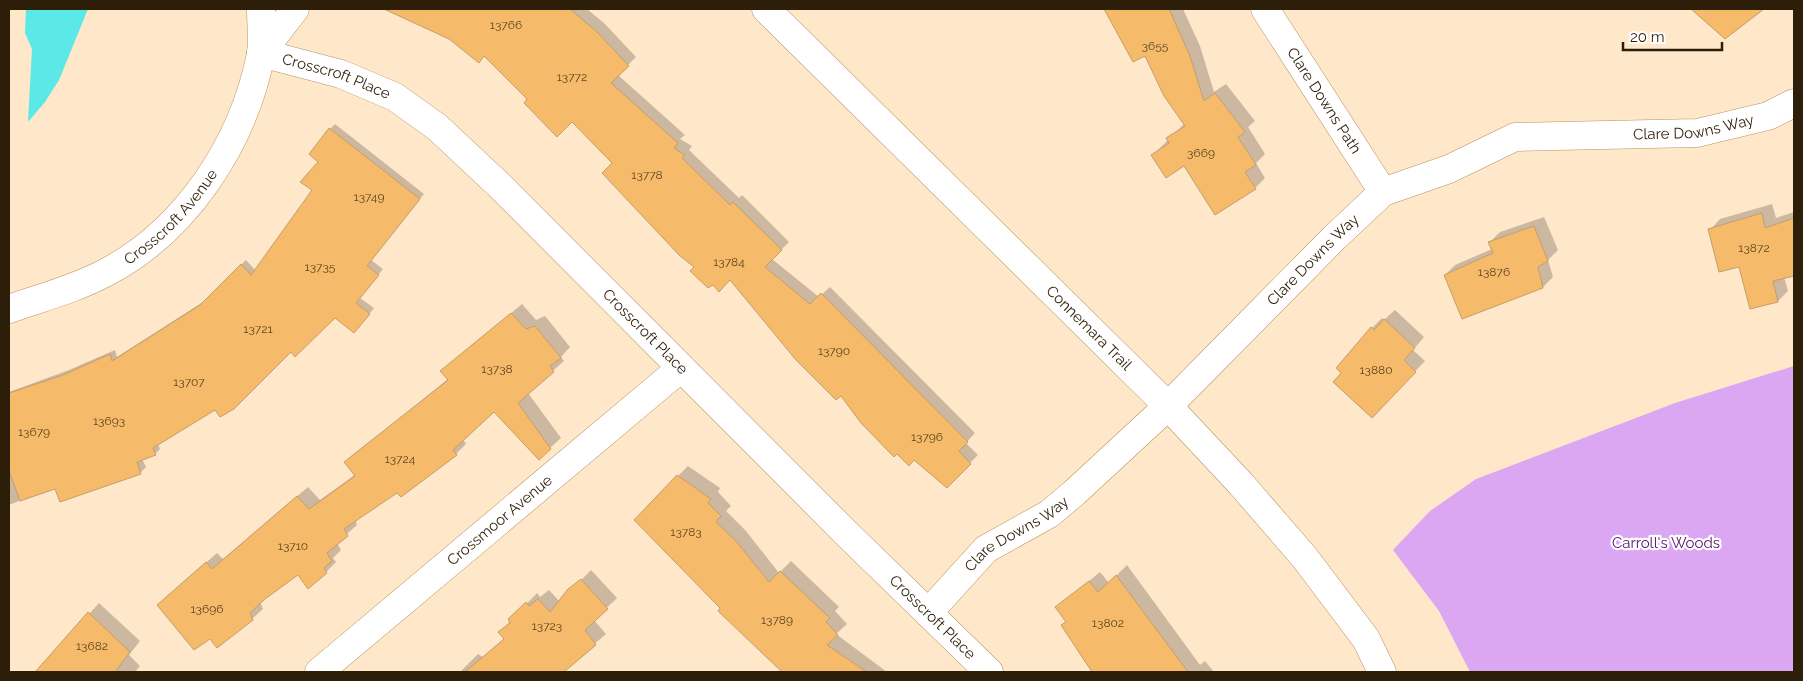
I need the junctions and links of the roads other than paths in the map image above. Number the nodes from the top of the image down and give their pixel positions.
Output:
1 (261, 9) edge
2 (295, 9) edge
3 (766, 9) edge
4 (1265, 9) edge
5 (261, 53) junction
6 (1794, 103) edge
7 (1383, 192) junction
8 (9, 310) edge
9 (681, 368) junction
10 (1168, 406) junction
11 (928, 612) junction
12 (319, 672) edge
13 (989, 672) edge
14 (1382, 672) edge

1 - 5 street, Crosscroft Avenue
2 - 5 street, Crosscroft Avenue
3 - 10 street, Connemara Trail
4 - 7 street, Clare Downs Path
5 - 8 street, Crosscroft Avenue
5 - 9 street, Crosscroft Place
6 - 7 street, Clare Downs Way
7 - 10 street, Clare Downs Way
9 - 11 street, Crosscroft Place
9 - 12 street, Crossmoor Avenue
10 - 11 street, Clare Downs Way
10 - 14 street, Connemara Trail
11 - 13 street, Crosscroft Place

